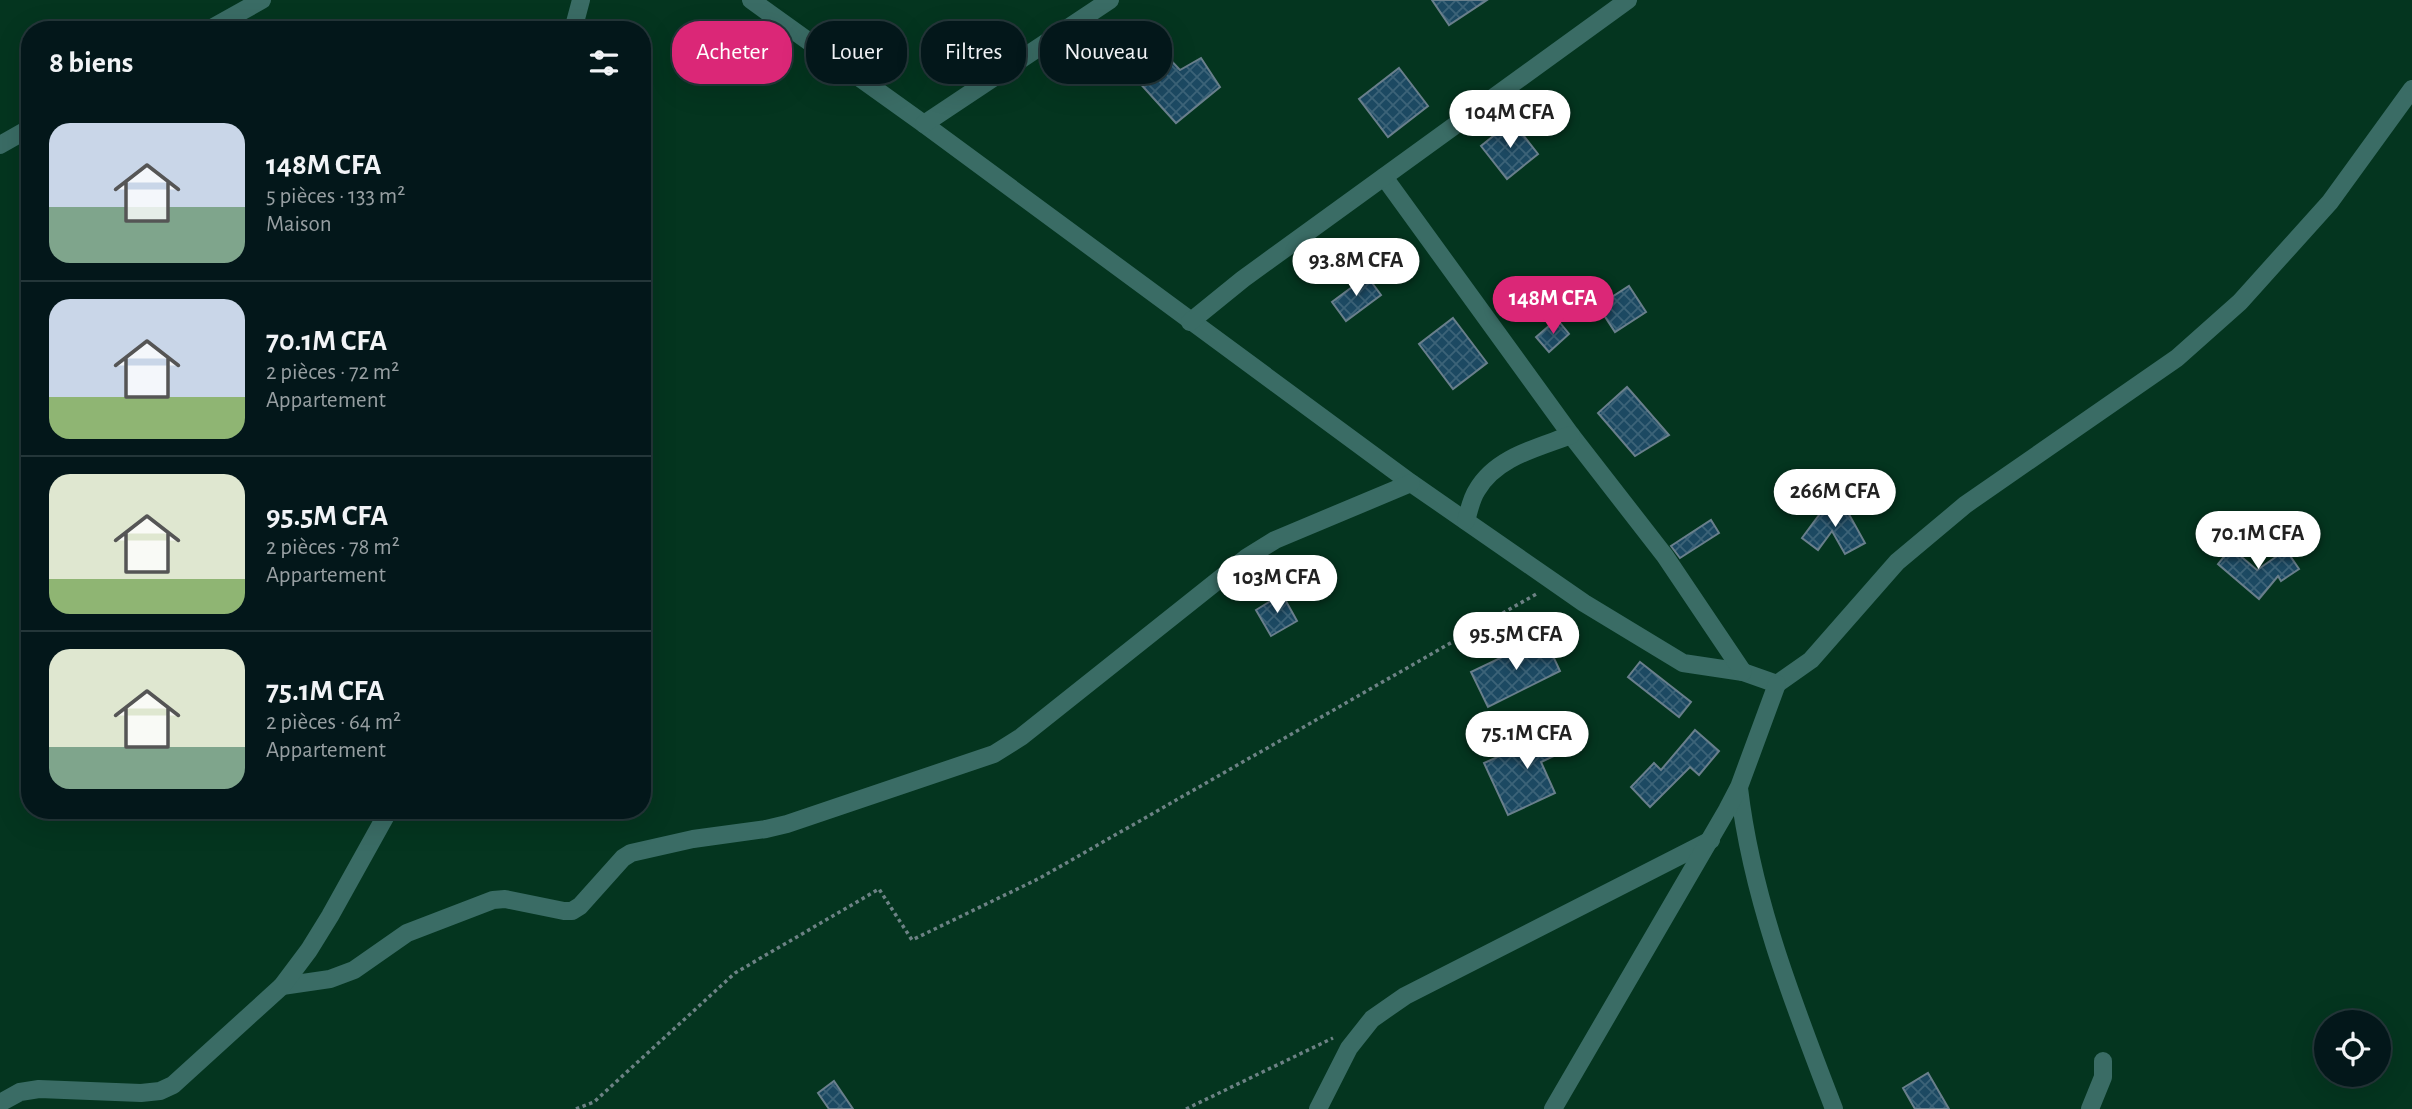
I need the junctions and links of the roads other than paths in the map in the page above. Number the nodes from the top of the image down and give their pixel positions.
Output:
1 (262, 0) edge
2 (581, 0) edge
3 (751, 0) edge
4 (1111, 0) edge
5 (1628, 0) edge
6 (224, 21) edge
7 (575, 21) edge
8 (2412, 89) edge
9 (924, 124) junction
10 (21, 133) edge
11 (0, 145) edge
12 (1384, 177) junction
13 (1190, 322) junction
14 (1571, 435) junction
15 (1411, 483) junction
16 (1466, 521) junction
17 (1743, 673) junction
18 (1777, 684) junction
19 (1739, 787) junction
20 (384, 819) edge
21 (1711, 840) junction
22 (282, 986) junction
23 (2103, 1061) dead end
24 (0, 1103) edge
25 (1318, 1109) edge
26 (1553, 1109) edge
27 (1834, 1109) edge
28 (2090, 1109) edge

1 - 6 street
2 - 7 street
3 - 9 street
4 - 9 street
5 - 12 street
8 - 18 street
9 - 13 street
10 - 11 street
12 - 13 street
12 - 14 street
13 - 15 street
14 - 16 street
14 - 17 street
15 - 16 street
15 - 22 street
16 - 17 street
17 - 18 street
18 - 19 street
19 - 21 street
19 - 27 street
20 - 22 street
21 - 25 street
21 - 26 street
22 - 24 street
23 - 28 street

